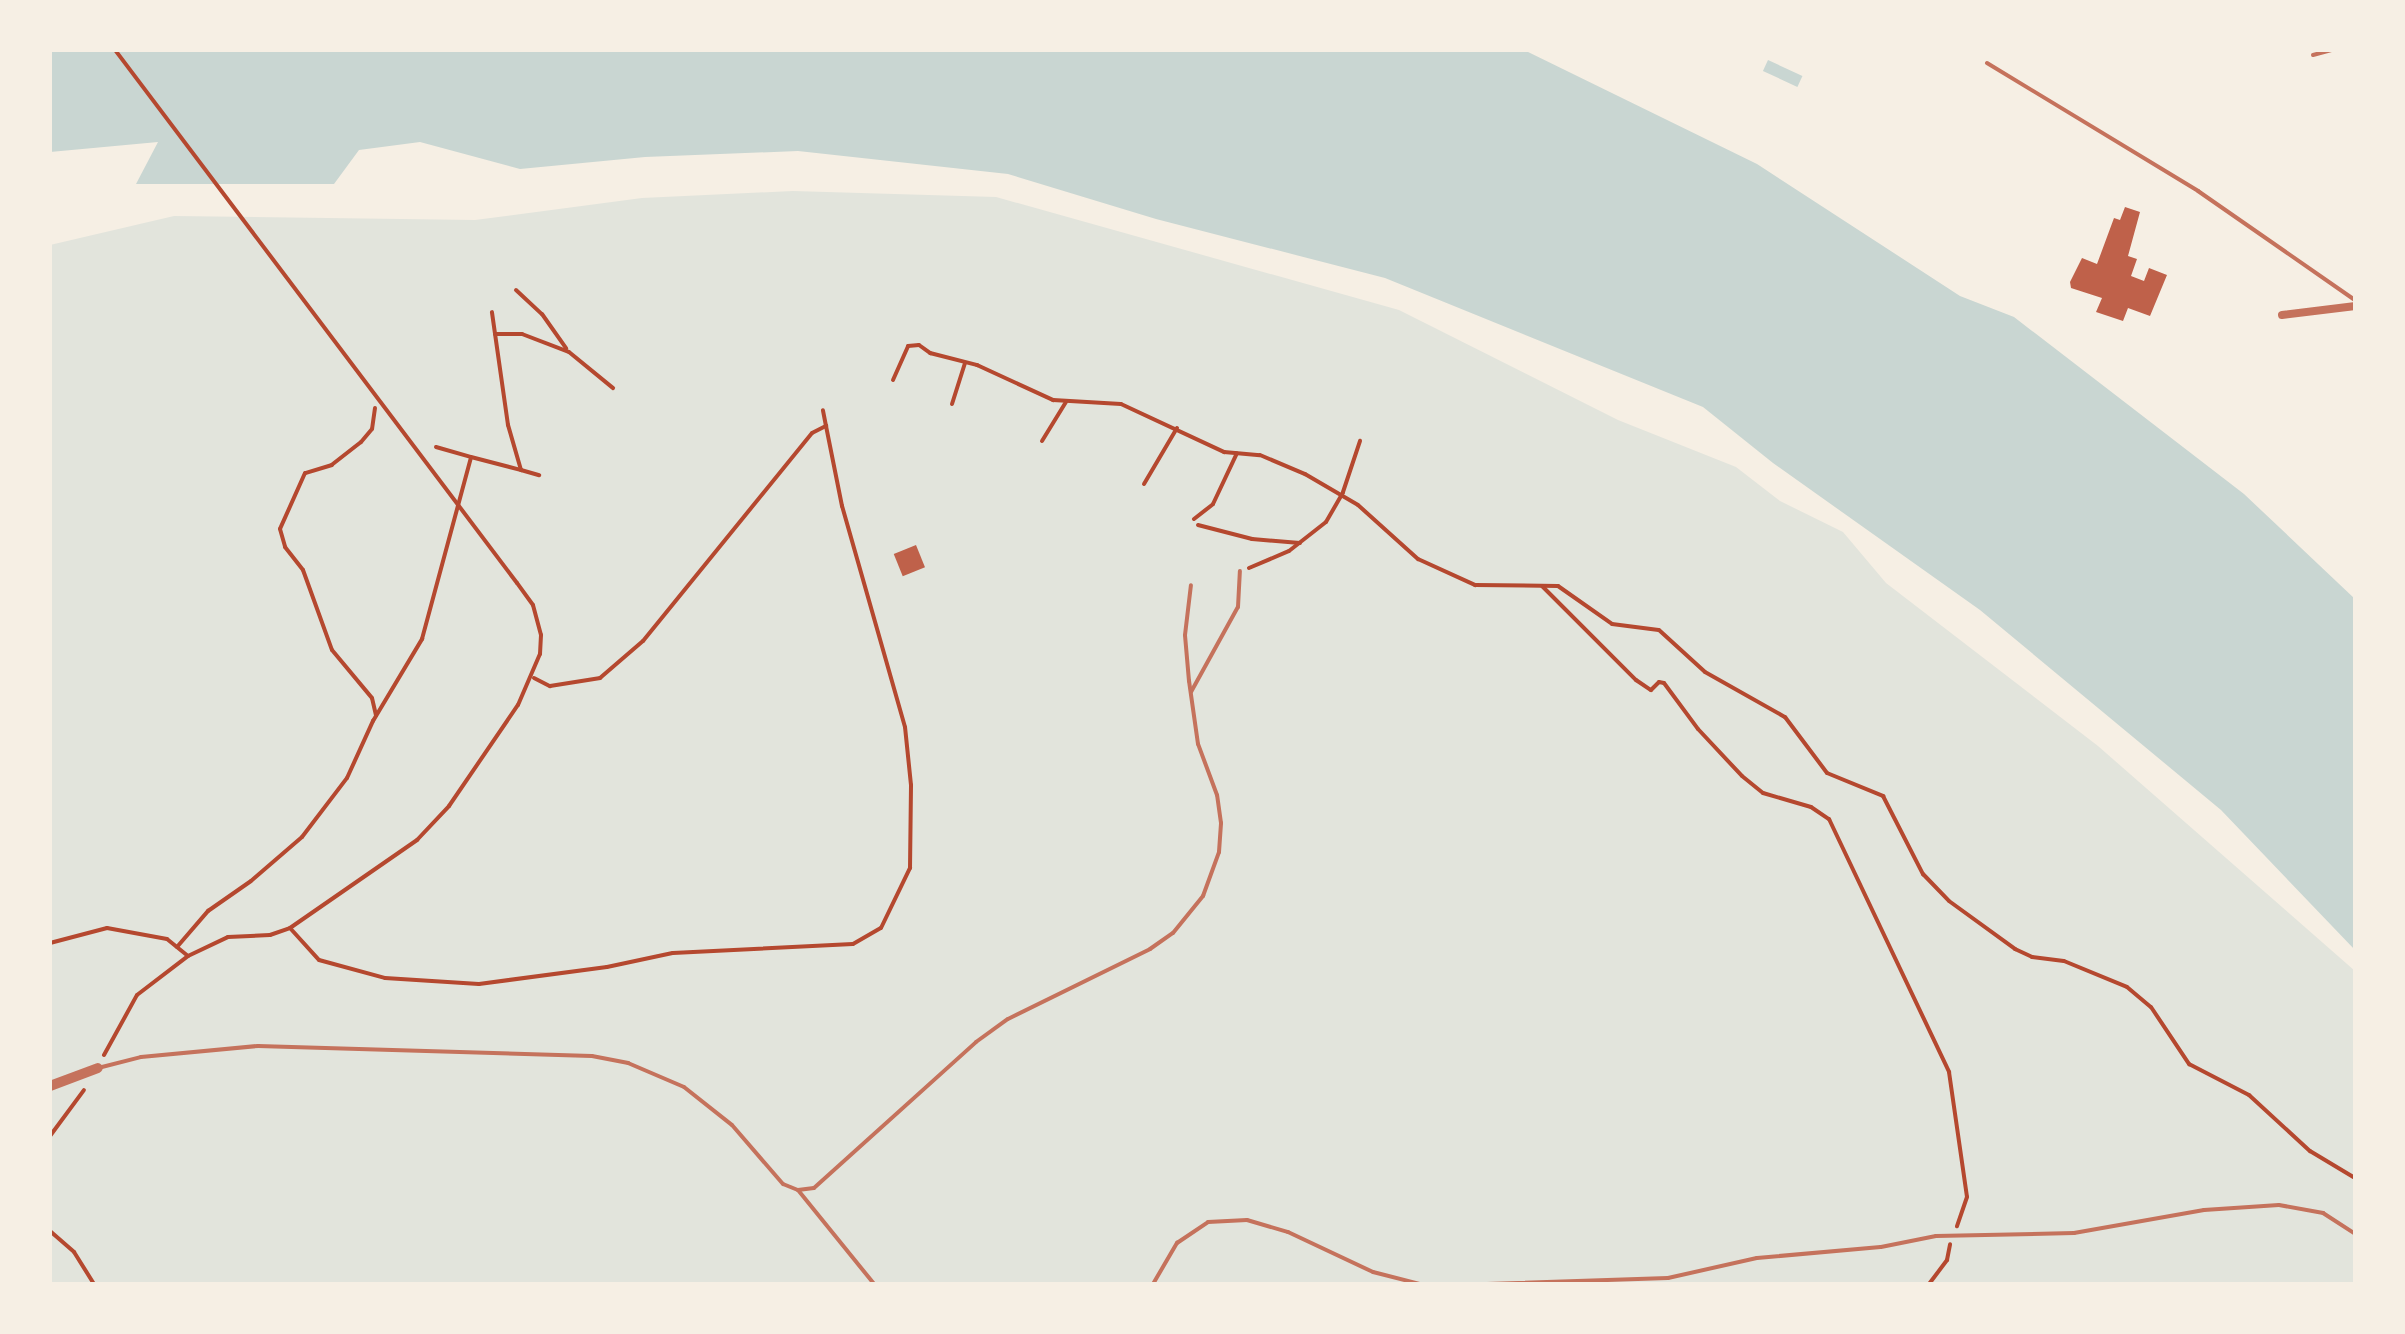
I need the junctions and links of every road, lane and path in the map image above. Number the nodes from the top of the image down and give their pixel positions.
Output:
1 (115, 50) edge
2 (2332, 50) edge
3 (2313, 55) dead end
4 (1986, 62) dead end
5 (516, 290) dead end
6 (2355, 303) edge
7 (492, 312) dead end
8 (2282, 315) dead end
9 (495, 334) junction
10 (569, 352) junction
11 (965, 363) junction
12 (893, 380) dead end
13 (613, 388) dead end
14 (1066, 402) junction
15 (952, 404) dead end
16 (375, 408) dead end
17 (822, 410) dead end
18 (826, 426) junction
19 (1178, 428) junction
20 (1360, 441) dead end
21 (1042, 442) dead end
22 (436, 448) dead end
23 (1237, 454) junction
24 (471, 458) junction
25 (521, 470) junction
26 (539, 475) dead end
27 (1144, 484) dead end
28 (1340, 497) junction
29 (1300, 543) junction
30 (1240, 571) joint
31 (1191, 584) dead end
32 (1542, 586) junction
33 (533, 677) junction
34 (1191, 692) junction
35 (376, 716) junction
36 (290, 928) junction
37 (50, 943) edge
38 (177, 947) junction
39 (188, 956) junction
40 (98, 1068) junction
41 (50, 1086) edge
42 (50, 1136) edge
43 (2355, 1178) edge
44 (798, 1190) junction
45 (50, 1231) edge
46 (2355, 1234) edge
47 (1953, 1235) junction
48 (94, 1284) edge
49 (874, 1284) edge
50 (1152, 1284) edge
51 (1420, 1284) edge
52 (1487, 1284) edge
53 (1929, 1284) edge

1 - 33 path
2 - 3 lane
4 - 6 lane
5 - 10 path
6 - 8 street
7 - 9 path
9 - 10 path
9 - 25 path
10 - 13 path
11 - 12 path
11 - 14 path
11 - 15 path
14 - 19 path
14 - 21 path
16 - 35 path
17 - 18 path
18 - 33 path
18 - 36 path
19 - 23 path
19 - 27 path
20 - 28 path
22 - 24 path
23 - 28 path
23 - 29 path
24 - 25 path
24 - 35 path
25 - 26 path
28 - 29 path
28 - 32 path
29 - 30 path
30 - 34 lane
31 - 34 lane
32 - 43 path
32 - 47 path
33 - 36 path
34 - 44 lane
35 - 38 path
36 - 39 path
37 - 38 path
38 - 39 path
39 - 40 path
40 - 41 street
40 - 42 path
40 - 44 lane
44 - 49 lane
45 - 48 path
46 - 47 lane
47 - 52 lane
47 - 53 path
50 - 51 lane

